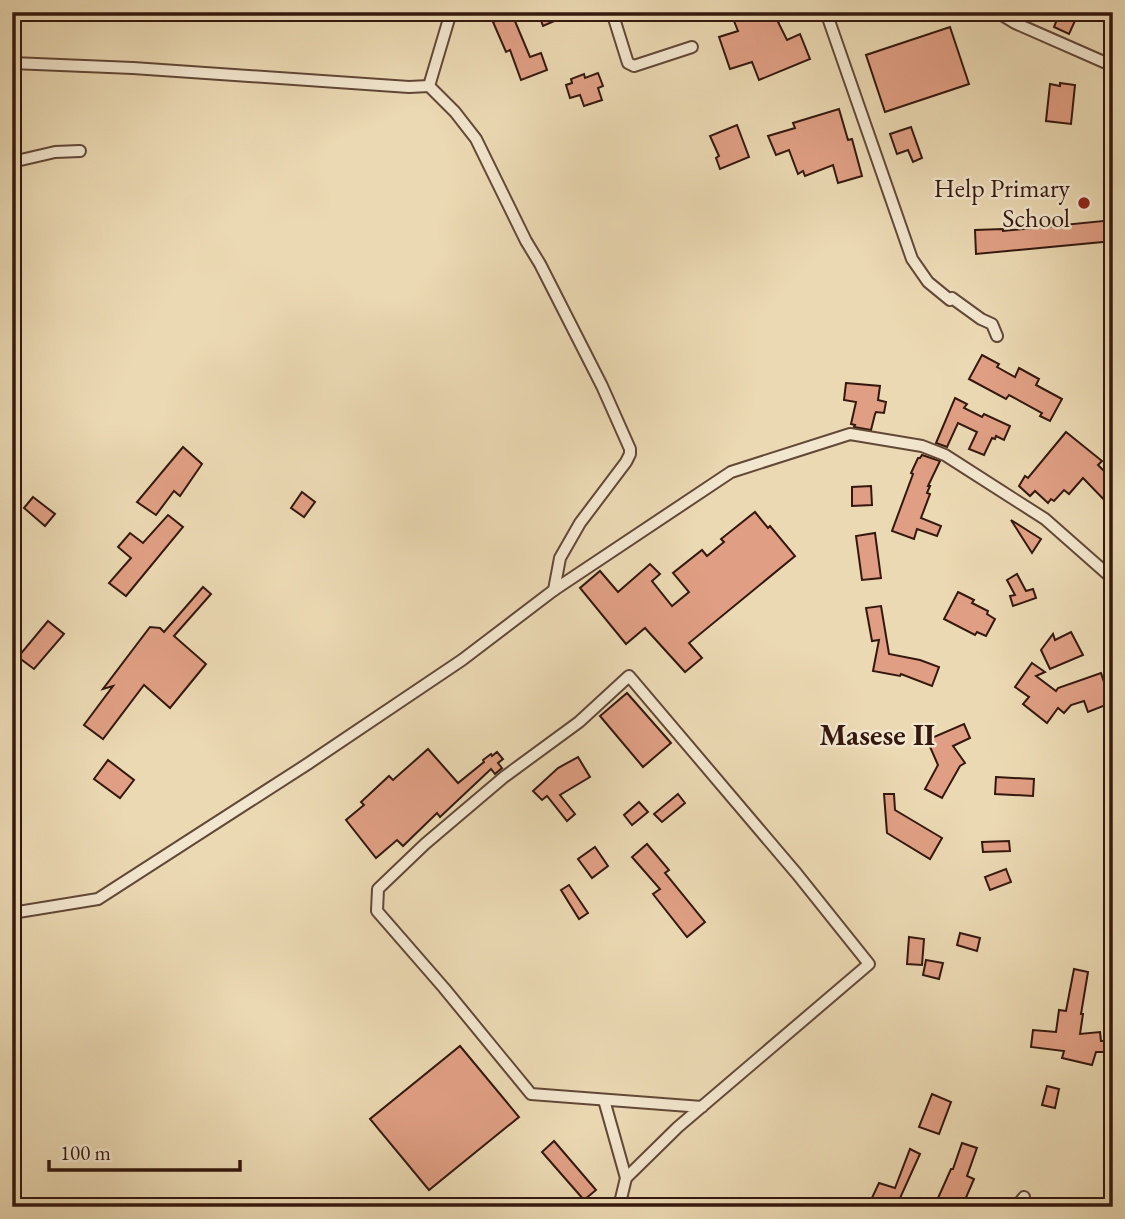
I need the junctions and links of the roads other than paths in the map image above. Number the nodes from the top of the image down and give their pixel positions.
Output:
1 (452, 12) edge
2 (612, 12) edge
3 (826, 12) edge
4 (997, 12) edge
5 (692, 47) dead end
6 (12, 63) edge
7 (1113, 66) edge
8 (429, 86) junction
9 (80, 151) dead end
10 (12, 162) edge
11 (997, 336) dead end
12 (1113, 579) edge
13 (554, 590) junction
14 (12, 913) edge
15 (604, 1100) junction
16 (702, 1107) junction
17 (626, 1178) junction
18 (1024, 1196) dead end
19 (619, 1207) edge
20 (1016, 1207) edge

1 - 8 street
2 - 5 street
3 - 11 street
4 - 7 street
6 - 8 street
8 - 13 street
9 - 10 street
12 - 13 street
13 - 14 street
15 - 16 street
15 - 16 street
15 - 17 street
16 - 17 street
17 - 19 street
18 - 20 street

